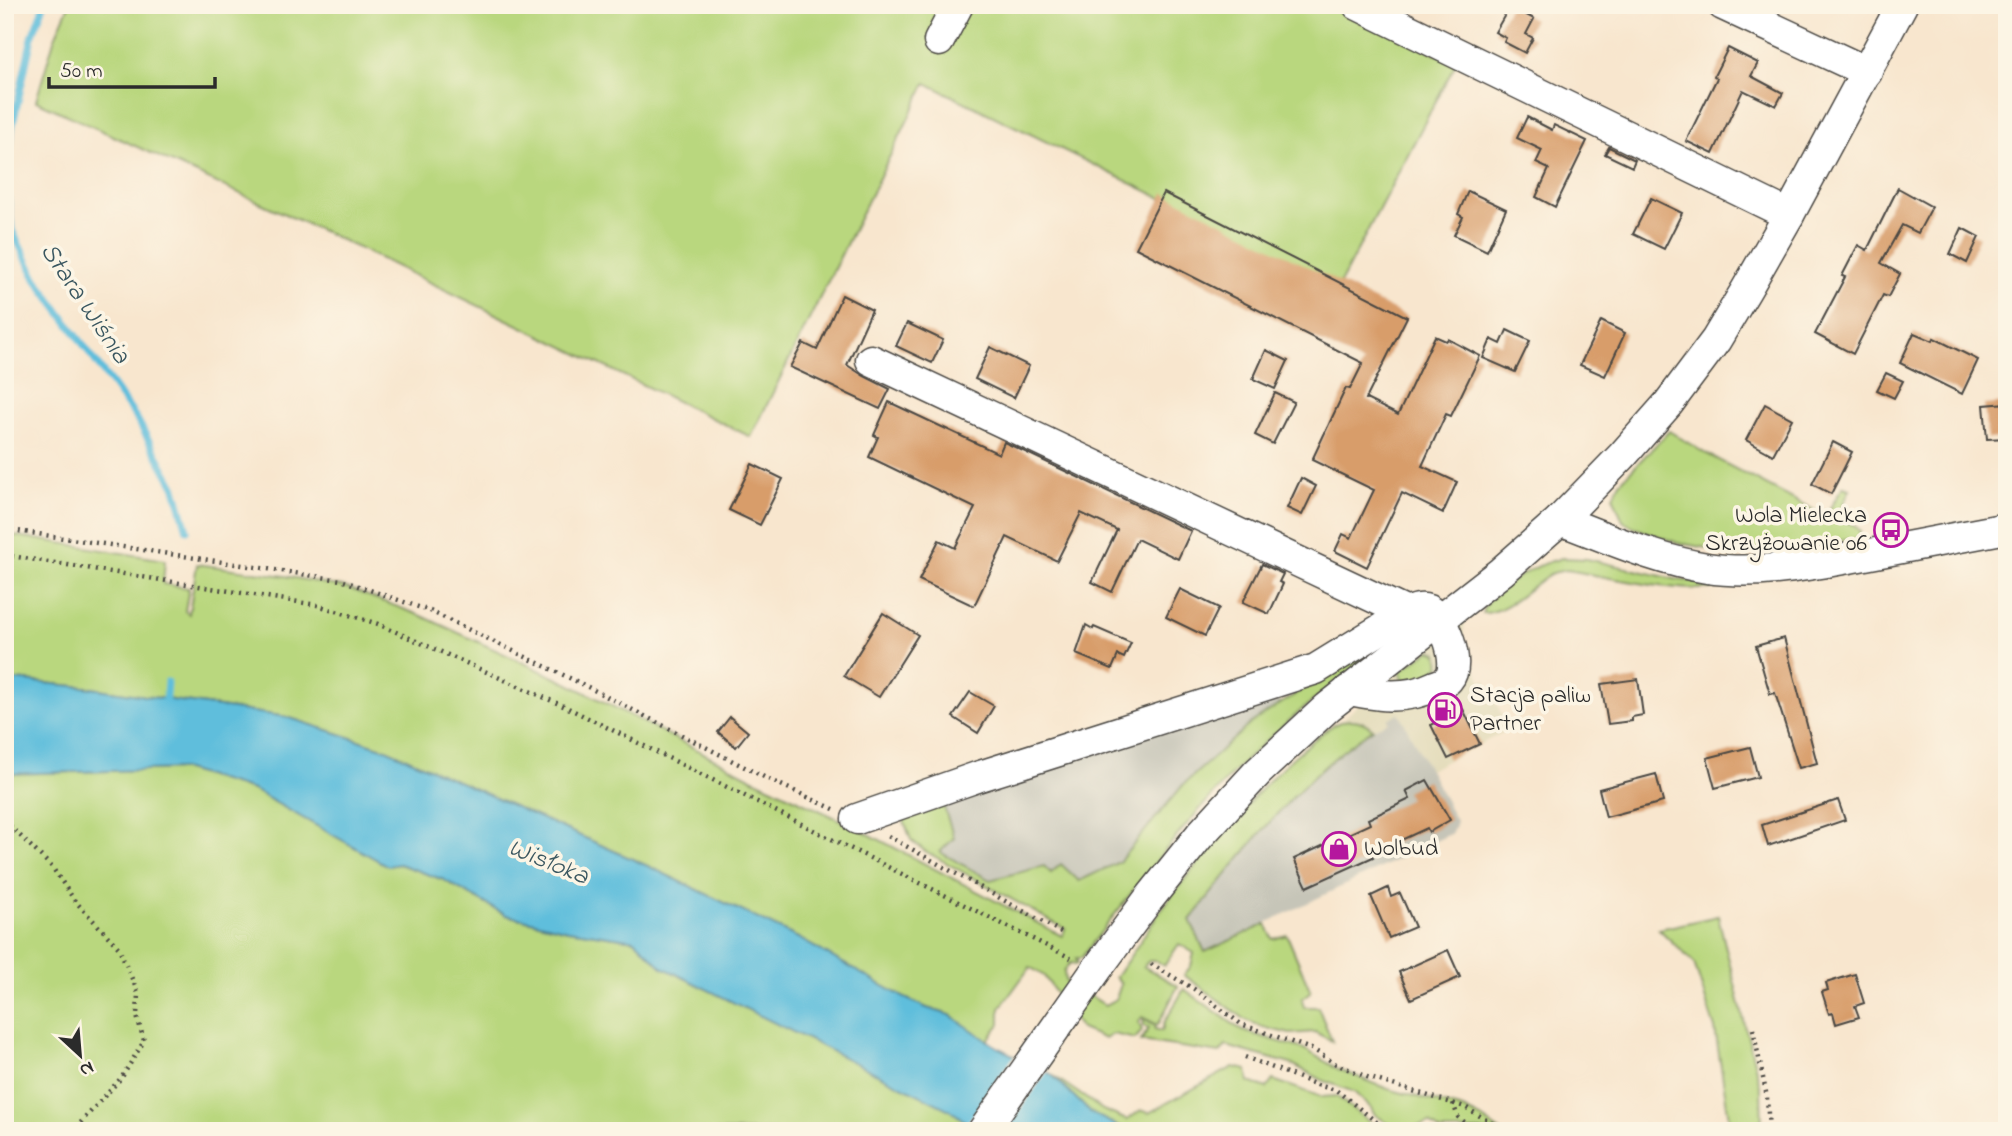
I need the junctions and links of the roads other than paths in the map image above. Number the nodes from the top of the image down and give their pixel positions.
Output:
1 (958, 5) edge
2 (1358, 5) edge
3 (1723, 5) edge
4 (1902, 5) edge
5 (939, 41) dead end
6 (1867, 72) junction
7 (1789, 215) junction
8 (871, 360) dead end
9 (1560, 520) junction
10 (2007, 528) edge
11 (1407, 612) junction
12 (1439, 620) junction
13 (1349, 691) junction
14 (857, 819) road end
15 (983, 1131) edge

1 - 5 street
2 - 7 street
3 - 6 street
4 - 6 street
6 - 7 street
7 - 9 street
8 - 11 street
9 - 10 street
9 - 12 street
11 - 12 street
11 - 14 street
12 - 13 street
12 - 13 street
13 - 15 street

